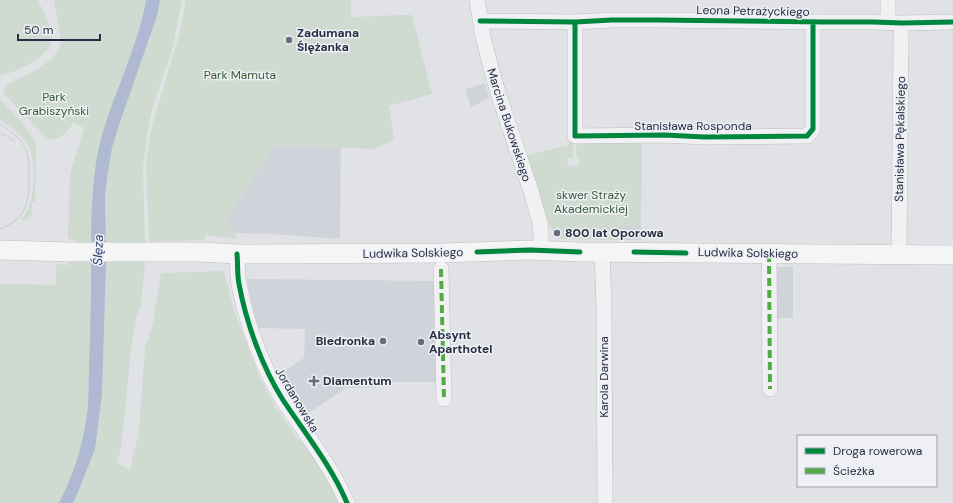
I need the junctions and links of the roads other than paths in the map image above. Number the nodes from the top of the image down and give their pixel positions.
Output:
1 (477, 0) edge
2 (888, 0) edge
3 (480, 21) junction
4 (575, 22) junction
5 (813, 22) junction
6 (895, 22) junction
7 (953, 22) edge
8 (0, 250) edge
9 (542, 250) junction
10 (602, 252) junction
11 (237, 254) junction
12 (769, 254) junction
13 (899, 255) junction
14 (953, 255) edge
15 (441, 269) dead end
16 (770, 389) dead end
17 (444, 399) dead end
18 (347, 503) edge
19 (605, 503) edge

1 - 3 street, Marcina Bukowskiego
2 - 6 street, Stanisława Pękalskiego
3 - 4 street, Leona Petrażyckiego
3 - 9 street, Marcina Bukowskiego
4 - 5 street, Leona Petrażyckiego
4 - 5 street, Stanisława Rosponda
5 - 6 street, Leona Petrażyckiego
6 - 7 street, Leona Petrażyckiego
6 - 13 street, Stanisława Pękalskiego
8 - 11 main road, Ludwika Solskiego
9 - 10 main road, Ludwika Solskiego
9 - 11 main road, Ludwika Solskiego
10 - 12 main road, Ludwika Solskiego
10 - 19 street, Karola Darwina
11 - 18 street, Jordanowska
12 - 13 main road, Ludwika Solskiego
12 - 16 street
13 - 14 main road, Ludwika Solskiego
15 - 17 street

